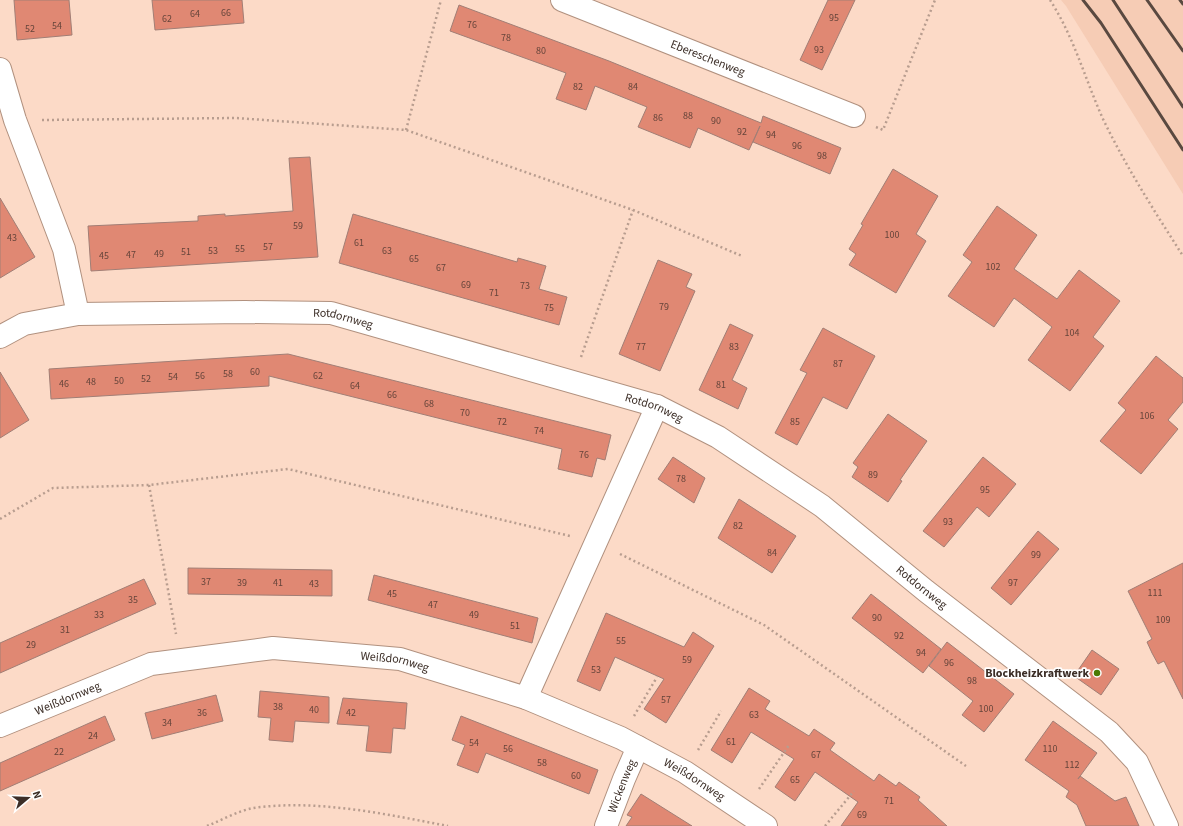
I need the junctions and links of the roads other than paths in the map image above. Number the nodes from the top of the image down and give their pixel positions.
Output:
1 (562, 0) edge
2 (0, 69) edge
3 (854, 116) dead end
4 (78, 314) junction
5 (0, 337) edge
6 (657, 406) junction
7 (526, 698) junction
8 (0, 726) edge
9 (630, 743) junction
10 (606, 826) edge
11 (766, 826) edge
12 (1167, 826) edge

1 - 3 street, Ebereschenweg
2 - 4 street
4 - 5 street, Rotdornweg
4 - 6 street, Rotdornweg
6 - 7 street
6 - 12 street, Rotdornweg
7 - 8 street, Weißdornweg
7 - 9 street, Weißdornweg
9 - 10 street, Wickenweg
9 - 11 street, Weißdornweg

